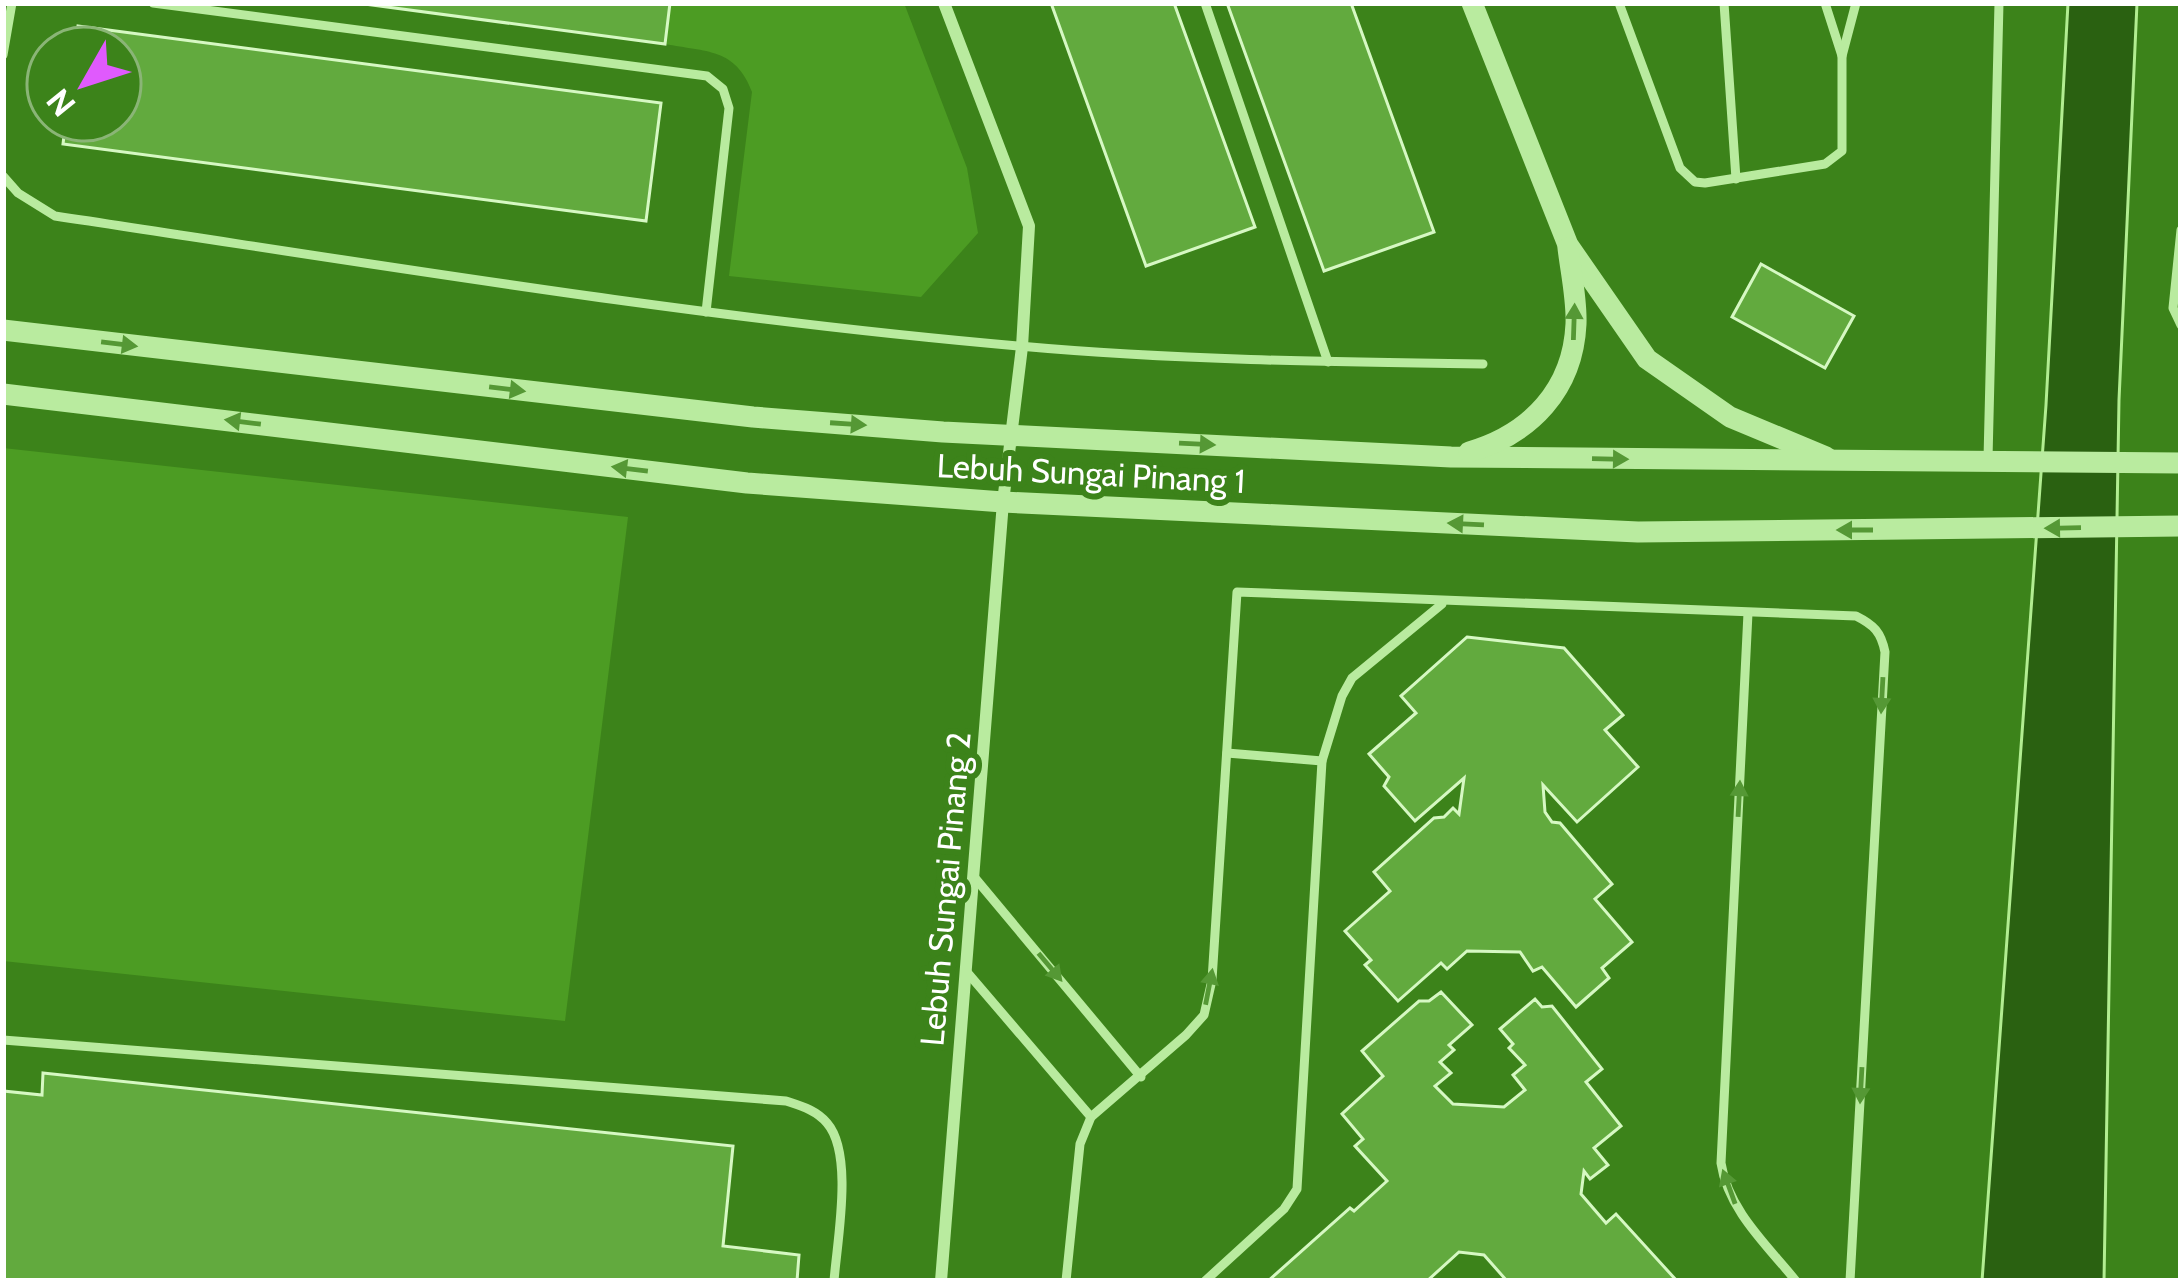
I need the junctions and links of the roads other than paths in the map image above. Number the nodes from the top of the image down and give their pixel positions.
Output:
1 (12, 3) edge
2 (153, 3) edge
3 (944, 3) edge
4 (1205, 3) edge
5 (1472, 3) edge
6 (1618, 3) edge
7 (1724, 3) edge
8 (1825, 3) edge
9 (1856, 3) edge
10 (1999, 3) edge
11 (3, 55) edge
12 (1842, 56) junction
13 (3, 176) edge
14 (1736, 178) junction
15 (2181, 230) edge
16 (1568, 245) junction
17 (706, 312) junction
18 (2181, 325) edge
19 (5, 330) edge
20 (1022, 346) junction
21 (1328, 362) junction
22 (1483, 364) dead end
23 (3, 394) edge
24 (1010, 434) junction
25 (1451, 457) junction
26 (1837, 462) junction
27 (1996, 463) junction
28 (2181, 463) edge
29 (1003, 502) junction
30 (2181, 526) edge
31 (1445, 602) junction
32 (1748, 614) junction
33 (1227, 752) junction
34 (1322, 761) junction
35 (975, 878) junction
36 (965, 970) junction
37 (3, 1040) edge
38 (1141, 1077) junction
39 (1091, 1117) junction
40 (834, 1281) edge
41 (941, 1281) edge
42 (1066, 1281) edge
43 (1205, 1281) edge
44 (1796, 1281) edge
45 (1850, 1281) edge

1 - 11 lane
2 - 17 lane
3 - 20 street, Lebuh Sungai Pinang 2
4 - 21 lane
5 - 16 street
6 - 14 lane
7 - 14 lane
8 - 12 lane
9 - 12 lane
10 - 27 lane
12 - 14 lane
13 - 17 lane
15 - 18 lane
25 -> 16 street
16 - 26 street
17 - 20 lane
19 -> 24 street, Lebuh Sungai Pinang 1
20 - 21 lane
20 - 24 street, Lebuh Sungai Pinang 2
21 - 22 lane
29 -> 23 street, Lebuh Sungai Pinang 1
24 -> 25 street, Lebuh Sungai Pinang 1
24 - 29 street, Lebuh Sungai Pinang 2
25 -> 26 street, Lebuh Sungai Pinang 1
26 - 27 street, Lebuh Sungai Pinang 1
27 - 28 street, Lebuh Sungai Pinang 1
30 -> 29 street, Lebuh Sungai Pinang 1
29 - 35 street, Lebuh Sungai Pinang 2
31 - 32 lane
31 - 33 lane
31 - 34 lane
44 -> 32 lane
32 -> 45 lane
33 - 34 lane
38 -> 33 lane
34 - 43 lane
35 - 36 street, Lebuh Sungai Pinang 2
35 -> 38 lane
36 - 39 lane
36 - 41 street, Lebuh Sungai Pinang 2
37 - 40 lane
38 - 39 lane
39 - 42 lane

